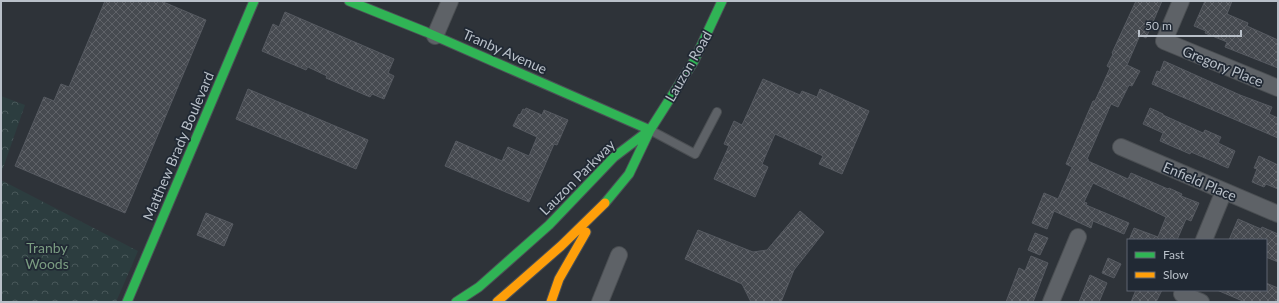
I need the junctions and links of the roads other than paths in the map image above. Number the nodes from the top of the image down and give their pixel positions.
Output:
1 (254, 1) edge
2 (349, 1) edge
3 (450, 1) edge
4 (722, 1) edge
5 (1182, 1) edge
6 (435, 36) junction
7 (1278, 88) edge
8 (717, 112) dead end
9 (650, 130) junction
10 (1121, 147) dead end
11 (1224, 192) junction
12 (601, 208) junction
13 (1278, 214) edge
14 (1078, 236) dead end
15 (1204, 239) edge
16 (619, 256) dead end
17 (1184, 291) edge
18 (127, 302) edge
19 (456, 302) edge
20 (497, 302) edge
21 (551, 302) edge
22 (600, 302) edge
23 (1051, 302) edge
24 (1201, 302) edge

1 - 18 main road, Matthew Brady Boulevard
2 - 6 main road, Tranby Avenue
3 - 6 street
4 - 9 main road, Lauzon Road
5 - 7 street, Gregory Place
6 - 9 main road, Tranby Avenue
8 - 9 lane
9 - 12 main road, Lauzon Parkway
9 - 19 main road, Lauzon Parkway
10 - 11 street, Enfield Place
11 - 13 street, Enfield Place
11 - 15 street
12 - 20 main road, Lauzon Parkway
12 - 21 main road
14 - 23 street
16 - 22 street
17 - 24 street

